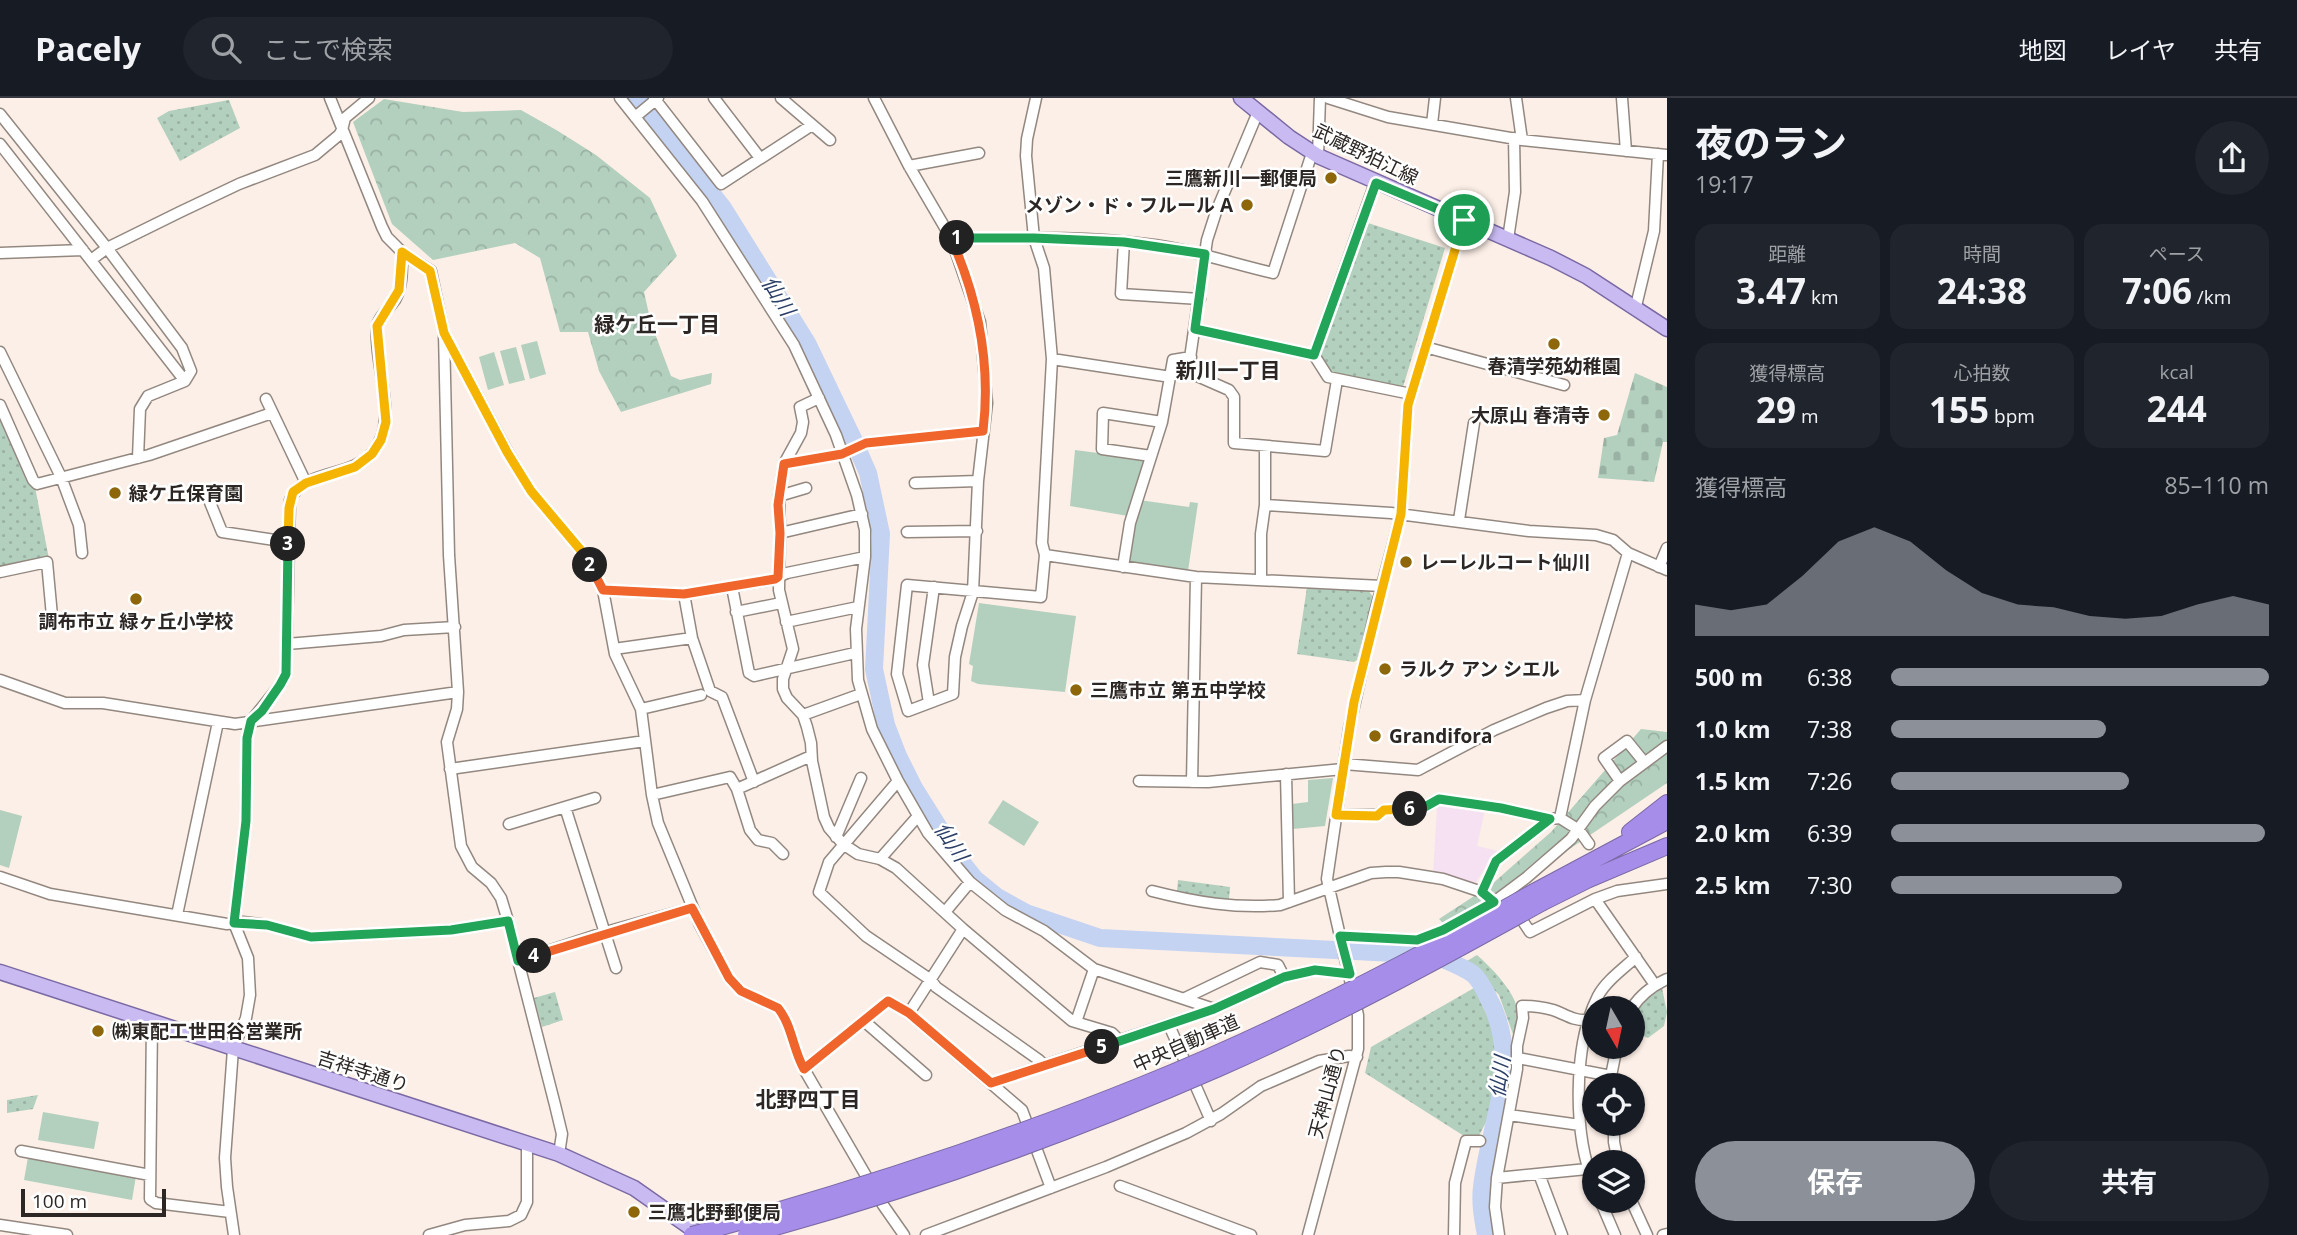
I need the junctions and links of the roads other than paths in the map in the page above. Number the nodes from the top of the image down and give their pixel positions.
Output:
1 (330, 98) edge
2 (369, 98) edge
3 (620, 98) edge
4 (714, 98) edge
5 (781, 98) edge
6 (874, 98) edge
7 (1036, 98) edge
8 (1241, 98) edge
9 (1320, 98) edge
10 (1328, 98) edge
11 (1435, 98) edge
12 (1516, 98) edge
13 (1622, 98) edge
14 (655, 100) edge
15 (1258, 112) junction
16 (0, 114) edge
17 (638, 115) junction
18 (1433, 124) junction
19 (812, 125) junction
20 (342, 130) junction
21 (1518, 139) junction
22 (830, 140) dead end
23 (0, 144) edge
24 (1626, 151) junction
25 (979, 153) dead end
26 (1662, 154) edge
27 (1315, 155) junction
28 (760, 158) junction
29 (909, 166) junction
30 (1376, 183) junction
31 (72, 206) junction
32 (58, 218) junction
33 (1464, 220) junction
34 (951, 238) junction
35 (1034, 238) junction
36 (1508, 239) junction
37 (1124, 242) junction
38 (107, 248) junction
39 (83, 250) junction
40 (402, 252) junction
41 (0, 253) edge
42 (1205, 254) junction
43 (91, 260) junction
44 (1200, 299) junction
45 (1636, 306) junction
46 (1195, 329) junction
47 (1667, 329) edge
48 (444, 333) junction
49 (1425, 347) junction
50 (0, 352) edge
51 (1314, 355) junction
52 (1191, 357) junction
53 (1052, 359) junction
54 (1171, 377) junction
55 (1337, 380) junction
56 (185, 381) junction
57 (1564, 385) dead end
58 (1411, 394) junction
59 (820, 398) junction
60 (266, 399) dead end
61 (0, 405) edge
62 (272, 413) junction
63 (1162, 422) junction
64 (1474, 423) dead end
65 (983, 431) junction
66 (1265, 446) junction
67 (845, 453) junction
68 (1151, 456) junction
69 (138, 458) junction
70 (784, 464) junction
71 (61, 477) junction
72 (978, 481) junction
73 (306, 483) junction
74 (915, 483) dead end
75 (806, 488) dead end
76 (206, 495) dead end
77 (779, 496) junction
78 (1265, 505) junction
79 (862, 514) junction
80 (1401, 514) junction
81 (1459, 520) junction
82 (977, 531) junction
83 (907, 532) dead end
84 (780, 533) junction
85 (288, 542) junction
86 (1667, 548) edge
87 (82, 553) dead end
88 (1628, 553) junction
89 (1045, 555) junction
90 (865, 557) junction
91 (1123, 567) junction
92 (1663, 569) edge
93 (0, 572) edge
94 (778, 577) junction
95 (1196, 577) junction
96 (1261, 580) junction
97 (1382, 586) junction
98 (732, 587) junction
99 (934, 587) junction
100 (603, 590) junction
101 (973, 592) junction
102 (684, 594) junction
103 (781, 603) junction
104 (858, 607) junction
105 (736, 612) junction
106 (52, 616) dead end
107 (786, 622) junction
108 (455, 627) junction
109 (692, 638) junction
110 (287, 644) junction
111 (614, 649) junction
112 (855, 653) junction
113 (787, 670) junction
114 (0, 680) edge
115 (458, 692) junction
116 (701, 695) dead end
117 (861, 695) junction
118 (1585, 701) junction
119 (929, 703) junction
120 (640, 709) junction
121 (803, 715) junction
122 (251, 721) junction
123 (218, 722) junction
124 (645, 741) junction
125 (1667, 746) edge
126 (811, 756) junction
127 (1644, 762) junction
128 (1344, 766) junction
129 (450, 769) junction
130 (1286, 774) junction
131 (861, 778) dead end
132 (898, 781) junction
133 (1620, 781) junction
134 (754, 782) junction
135 (1139, 782) dead end
136 (1192, 782) junction
137 (737, 789) junction
138 (652, 795) junction
139 (595, 799) dead end
140 (1667, 803) edge
141 (565, 807) junction
142 (1336, 815) junction
143 (918, 816) junction
144 (1555, 819) junction
145 (1667, 821) edge
146 (509, 824) dead end
147 (1579, 830) junction
148 (1667, 833) edge
149 (839, 841) junction
150 (1589, 844) dead end
151 (1667, 846) edge
152 (783, 854) dead end
153 (880, 859) junction
154 (1573, 871) junction
155 (1609, 876) dead end
156 (0, 877) edge
157 (970, 882) junction
158 (1667, 884) edge
159 (1329, 888) junction
160 (1153, 891) dead end
161 (1617, 891) junction
162 (1482, 892) junction
163 (1505, 892) junction
164 (1539, 897) junction
165 (1595, 899) junction
166 (1289, 902) junction
167 (1494, 902) junction
168 (692, 908) junction
169 (945, 912) junction
170 (177, 915) junction
171 (508, 921) junction
172 (234, 923) junction
173 (963, 929) junction
174 (606, 932) junction
175 (1341, 938) junction
176 (1636, 957) junction
177 (518, 961) junction
178 (616, 968) dead end
179 (1094, 969) junction
180 (1348, 969) junction
181 (0, 972) edge
182 (1284, 977) junction
183 (1667, 979) edge
184 (931, 980) junction
185 (1655, 985) junction
186 (1599, 996) edge
187 (1641, 996) edge
188 (1185, 998) junction
189 (1214, 1009) junction
190 (909, 1013) junction
191 (1582, 1020) edge
192 (864, 1021) junction
193 (152, 1022) junction
194 (1076, 1022) junction
195 (1170, 1025) junction
196 (1120, 1041) junction
197 (233, 1049) junction
198 (1582, 1056) edge
199 (1357, 1057) junction
200 (1518, 1058) junction
201 (1044, 1065) junction
202 (804, 1069) junction
203 (1580, 1070) junction
204 (1589, 1073) edge
205 (926, 1075) dead end
206 (991, 1083) junction
207 (1509, 1115) junction
208 (1210, 1121) junction
209 (1580, 1125) junction
210 (1480, 1141) dead end
211 (527, 1145) junction
212 (1582, 1150) edge
213 (21, 1151) dead end
214 (559, 1154) junction
215 (1582, 1169) edge
216 (1539, 1174) junction
217 (150, 1175) junction
218 (1497, 1178) junction
219 (1120, 1186) dead end
220 (1051, 1188) junction
221 (230, 1212) junction
222 (1606, 1213) edge
223 (1637, 1213) edge
224 (0, 1225) edge
225 (14, 1231) edge
226 (67, 1235) edge
227 (234, 1235) edge
228 (429, 1235) edge
229 (692, 1235) edge
230 (701, 1235) edge
231 (746, 1235) edge
232 (904, 1235) edge
233 (926, 1235) edge
234 (1249, 1235) edge
235 (1308, 1235) edge
236 (1454, 1235) edge
237 (1499, 1235) edge
238 (1562, 1235) edge
239 (1615, 1235) edge
240 (1647, 1235) edge

1 - 20 street
2 - 20 street
3 - 17 street
4 - 28 street
5 - 19 street
6 - 29 street
7 - 35 street
8 - 15 main road, 武蔵野狛江線
9 - 27 street
10 - 18 street
11 - 18 street
12 - 21 street
13 - 24 street
14 - 17 street
14 - 28 street
15 - 27 main road, 武蔵野狛江線
15 - 42 street
16 - 31 street
17 - 59 street
18 - 21 street
19 - 22 street
19 - 28 street
20 - 38 street
20 - 40 street
21 - 24 street
21 - 36 street
23 - 32 street
24 - 26 street
25 - 29 street
26 - 45 street
27 - 30 main road, 武蔵野狛江線
27 - 42 street
29 - 34 street
30 - 33 main road, 武蔵野狛江線
30 - 51 street
31 - 32 street
31 - 38 street
32 - 39 street
33 - 36 main road, 武蔵野狛江線
33 - 49 street, 天神山通り
34 - 35 street
34 - 65 street
35 - 37 street
35 - 53 street
36 - 45 main road, 武蔵野狛江線
37 - 42 street
37 - 44 street
38 - 43 street
38 - 56 street
39 - 41 street
39 - 43 street
40 - 48 street
40 - 73 street
42 - 44 street
43 - 56 street
44 - 46 street
45 - 47 main road, 武蔵野狛江線
46 - 51 street
46 - 52 street
48 - 100 street
48 - 108 street
49 - 57 street
49 - 58 street, 天神山通り
50 - 71 street
51 - 55 street
52 - 54 street
52 - 66 street
53 - 54 street
53 - 89 street
54 - 63 street
55 - 58 street
55 - 66 street
56 - 69 street
58 - 80 street, 天神山通り
59 - 67 street
59 - 70 street
60 - 62 street
61 - 71 street
62 - 69 street
62 - 73 street
63 - 68 street
63 - 68 street
64 - 81 street
65 - 67 street
65 - 72 street
66 - 78 street
67 - 70 street
67 - 79 street
68 - 91 street
69 - 71 street
70 - 77 street
71 - 87 street
72 - 74 street
72 - 82 street
73 - 85 street
75 - 77 street
76 - 85 street
77 - 84 street
78 - 80 street
78 - 96 street
79 - 84 street
79 - 90 street
80 - 81 street
80 - 97 street, 天神山通り
81 - 88 street
82 - 83 street
82 - 101 street
84 - 94 street
85 - 110 street
86 - 92 street
88 - 92 street
88 - 118 street
89 - 91 street
89 - 101 street
90 - 94 street
90 - 104 street
91 - 95 street
93 - 106 street
94 - 98 street
94 - 103 street
95 - 96 street
95 - 136 street
96 - 97 street
97 - 128 street, 天神山通り
98 - 102 street
98 - 105 street
99 - 101 street
99 - 119 street
99 - 119 street
100 - 102 street
100 - 111 street
101 - 119 street
102 - 109 street
103 - 105 street
103 - 107 street
104 - 107 street
104 - 112 street
105 - 113 street
107 - 113 street
108 - 110 street
108 - 115 street
109 - 111 street
109 - 134 street
110 - 122 street
111 - 120 street
112 - 113 street
112 - 117 street
113 - 121 street
114 - 123 street
115 - 122 street
115 - 129 street
116 - 120 street
117 - 121 street
117 - 132 street
118 - 128 street
118 - 144 street
120 - 124 street
121 - 126 street
122 - 123 street
122 - 172 street
123 - 170 street
124 - 129 street
124 - 138 street
125 - 127 street
126 - 134 street
126 - 149 street
127 - 133 street
127 - 133 street
128 - 130 street
128 - 142 street, 天神山通り
129 - 171 street
130 - 136 street
130 - 166 street
131 - 149 street
132 - 143 street
132 - 149 street
133 - 147 street
134 - 137 street
135 - 136 street
137 - 138 street
137 - 152 street
138 - 168 street
139 - 141 street
140 - 154 highway
141 - 146 street
141 - 174 street
142 - 144 street
142 - 159 street, 天神山通り
143 - 153 street
143 - 157 street
144 - 147 street
144 - 162 street
145 - 154 highway, 中央自動車道
147 - 150 street
147 - 163 street
148 - 154 highway
149 - 153 street
149 - 184 street
151 - 164 highway, 中央自動車道
153 - 169 street
154 - 164 highway, 中央自動車道
155 - 161 street
156 - 170 street
157 - 169 street
157 - 179 street
158 - 161 street
159 - 162 street
159 - 166 street
159 - 175 street, 天神山通り
160 - 166 street
161 - 165 street
162 - 167 street
163 - 165 street
163 - 167 street
164 - 229 highway, 中央自動車道, bridge
164 - 231 highway, 中央自動車道, bridge
165 - 176 street
167 - 175 street
168 - 174 street
168 - 202 street
169 - 173 street
170 - 172 street
171 - 172 street
171 - 177 street
172 - 197 street
173 - 184 street
173 - 194 street
174 - 177 street
174 - 178 street
175 - 180 street, 天神山通り
176 - 185 street
176 - 186 street
177 - 214 street
179 - 188 street
179 - 194 street
180 - 182 street
180 - 199 street, 天神山通り
181 - 193 main road, 吉祥寺通り
182 - 188 street
182 - 189 street
183 - 185 street
184 - 190 street
184 - 201 street
185 - 187 street
188 - 189 street
189 - 195 street
190 - 192 street
190 - 206 street
191 - 200 street
192 - 202 street
192 - 205 street
193 - 197 main road, 吉祥寺通り
193 - 217 street
194 - 196 street
195 - 196 street
195 - 208 street
196 - 201 street
197 - 211 main road, 吉祥寺通り
197 - 221 street
198 - 203 street
199 - 208 street
199 - 235 street, 天神山通り
200 - 203 street
200 - 207 street
201 - 206 street
202 - 232 street
203 - 204 street
203 - 209 street
206 - 220 street
207 - 209 street
207 - 218 street
208 - 220 street
209 - 212 street
210 - 236 street
211 - 214 main road, 吉祥寺通り
211 - 228 street
213 - 217 street
214 - 230 main road, 吉祥寺通り
215 - 216 street
216 - 218 street
216 - 238 street
217 - 221 street
218 - 237 street
219 - 234 street
220 - 233 street
221 - 227 street
222 - 239 street
223 - 240 street
224 - 225 street
225 - 226 street

